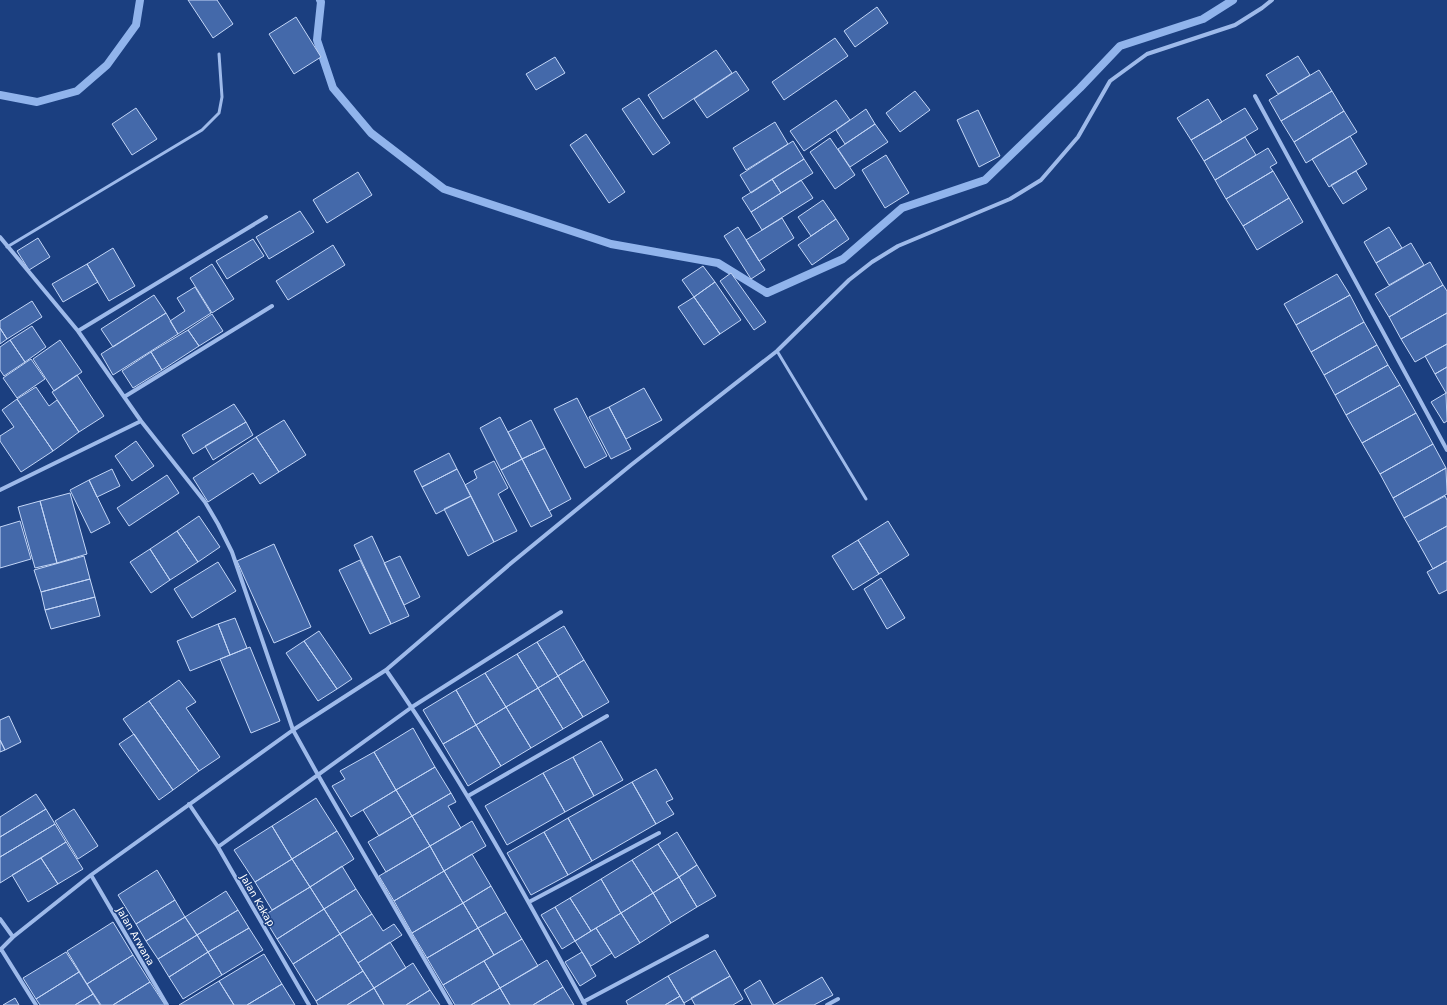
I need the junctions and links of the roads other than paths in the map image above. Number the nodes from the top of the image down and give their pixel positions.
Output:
1 (1272, 0) edge
2 (219, 54) dead end
3 (1255, 96) dead end
4 (266, 217) dead end
5 (0, 237) edge
6 (7, 247) junction
7 (272, 306) dead end
8 (78, 331) junction
9 (778, 351) junction
10 (124, 397) junction
11 (141, 421) junction
12 (1447, 450) edge
13 (0, 490) edge
14 (866, 499) dead end
15 (561, 612) dead end
16 (386, 670) junction
17 (412, 707) junction
18 (607, 716) dead end
19 (294, 730) junction
20 (318, 775) junction
21 (468, 796) junction
22 (189, 804) junction
23 (659, 833) dead end
24 (218, 847) junction
25 (91, 875) junction
26 (529, 902) junction
27 (0, 919) edge
28 (707, 936) dead end
29 (13, 937) junction
30 (1, 949) edge
31 (838, 999) dead end
32 (584, 1003) edge
33 (36, 1005) edge
34 (167, 1005) edge
35 (309, 1005) edge
36 (451, 1005) edge
37 (827, 1005) edge

1 - 9 street
2 - 6 lane
3 - 12 street
4 - 8 street
5 - 6 street
6 - 8 street
7 - 10 street
8 - 10 street
9 - 14 lane
9 - 16 street
10 - 11 street
11 - 13 street
11 - 19 street
15 - 17 street
16 - 17 street
16 - 19 street
17 - 20 street
17 - 21 street
18 - 21 street
19 - 20 street
19 - 22 street
20 - 24 street
20 - 36 street
21 - 26 street
22 - 24 street, Jalan Kakap
22 - 25 street
23 - 26 street
24 - 35 street, Jalan Kakap
25 - 29 street
25 - 34 street, Jalan Arwana
26 - 32 street
27 - 29 street
28 - 32 street
29 - 30 street
30 - 33 street
31 - 37 street

